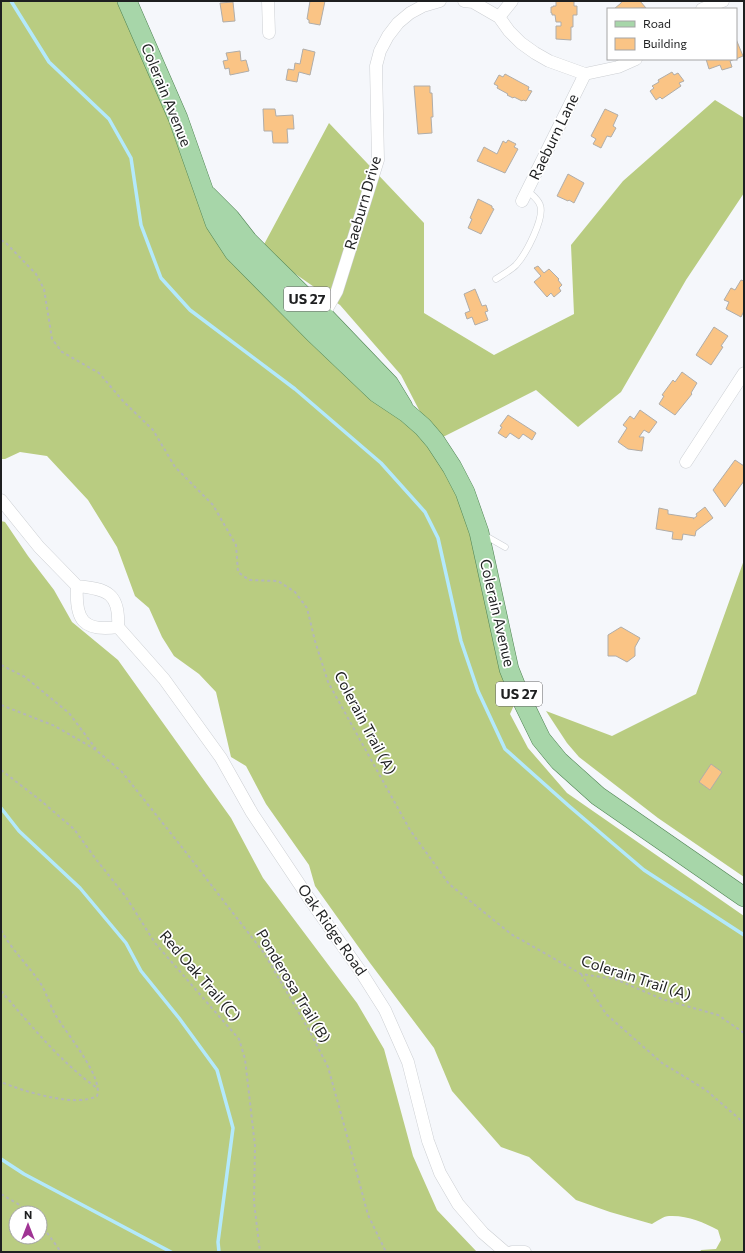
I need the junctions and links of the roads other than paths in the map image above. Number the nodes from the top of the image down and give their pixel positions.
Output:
1 (127, 1) edge
2 (268, 1) edge
3 (440, 1) edge
4 (464, 1) edge
5 (512, 1) edge
6 (723, 1) edge
7 (704, 8) edge
8 (499, 17) junction
9 (269, 33) dead end
10 (634, 60) edge
11 (585, 74) junction
12 (202, 190) junction
13 (525, 196) joint
14 (496, 279) dead end
15 (324, 315) junction
16 (314, 333) junction
17 (744, 373) edge
18 (407, 413) junction
19 (686, 462) dead end
20 (1, 500) edge
21 (479, 532) junction
22 (505, 548) dead end
23 (78, 586) junction
24 (118, 627) junction
25 (744, 897) edge
26 (505, 1252) edge
27 (512, 1252) edge
28 (525, 1252) edge

1 - 12 main road, Colerain Avenue / US 27
2 - 9 street
3 - 15 street, Raeburn Drive
4 - 8 street
5 - 8 street
6 - 7 street
8 - 11 street
10 - 11 street
11 - 13 street, Raeburn Lane
12 - 15 main road, Colerain Avenue / US 27
12 - 16 main road, Colerain Avenue / US 27
13 - 14 lane
15 - 16 street, Raeburn Drive
15 - 18 main road, Colerain Avenue / US 27
16 - 18 main road, Colerain Avenue / US 27
17 - 19 street
18 - 21 main road, Colerain Avenue / US 27
20 - 23 street
21 - 22 lane
21 - 25 main road, Colerain Avenue / US 27
23 - 24 street
23 - 24 street
24 - 26 street, Oak Ridge Road
27 - 28 street

